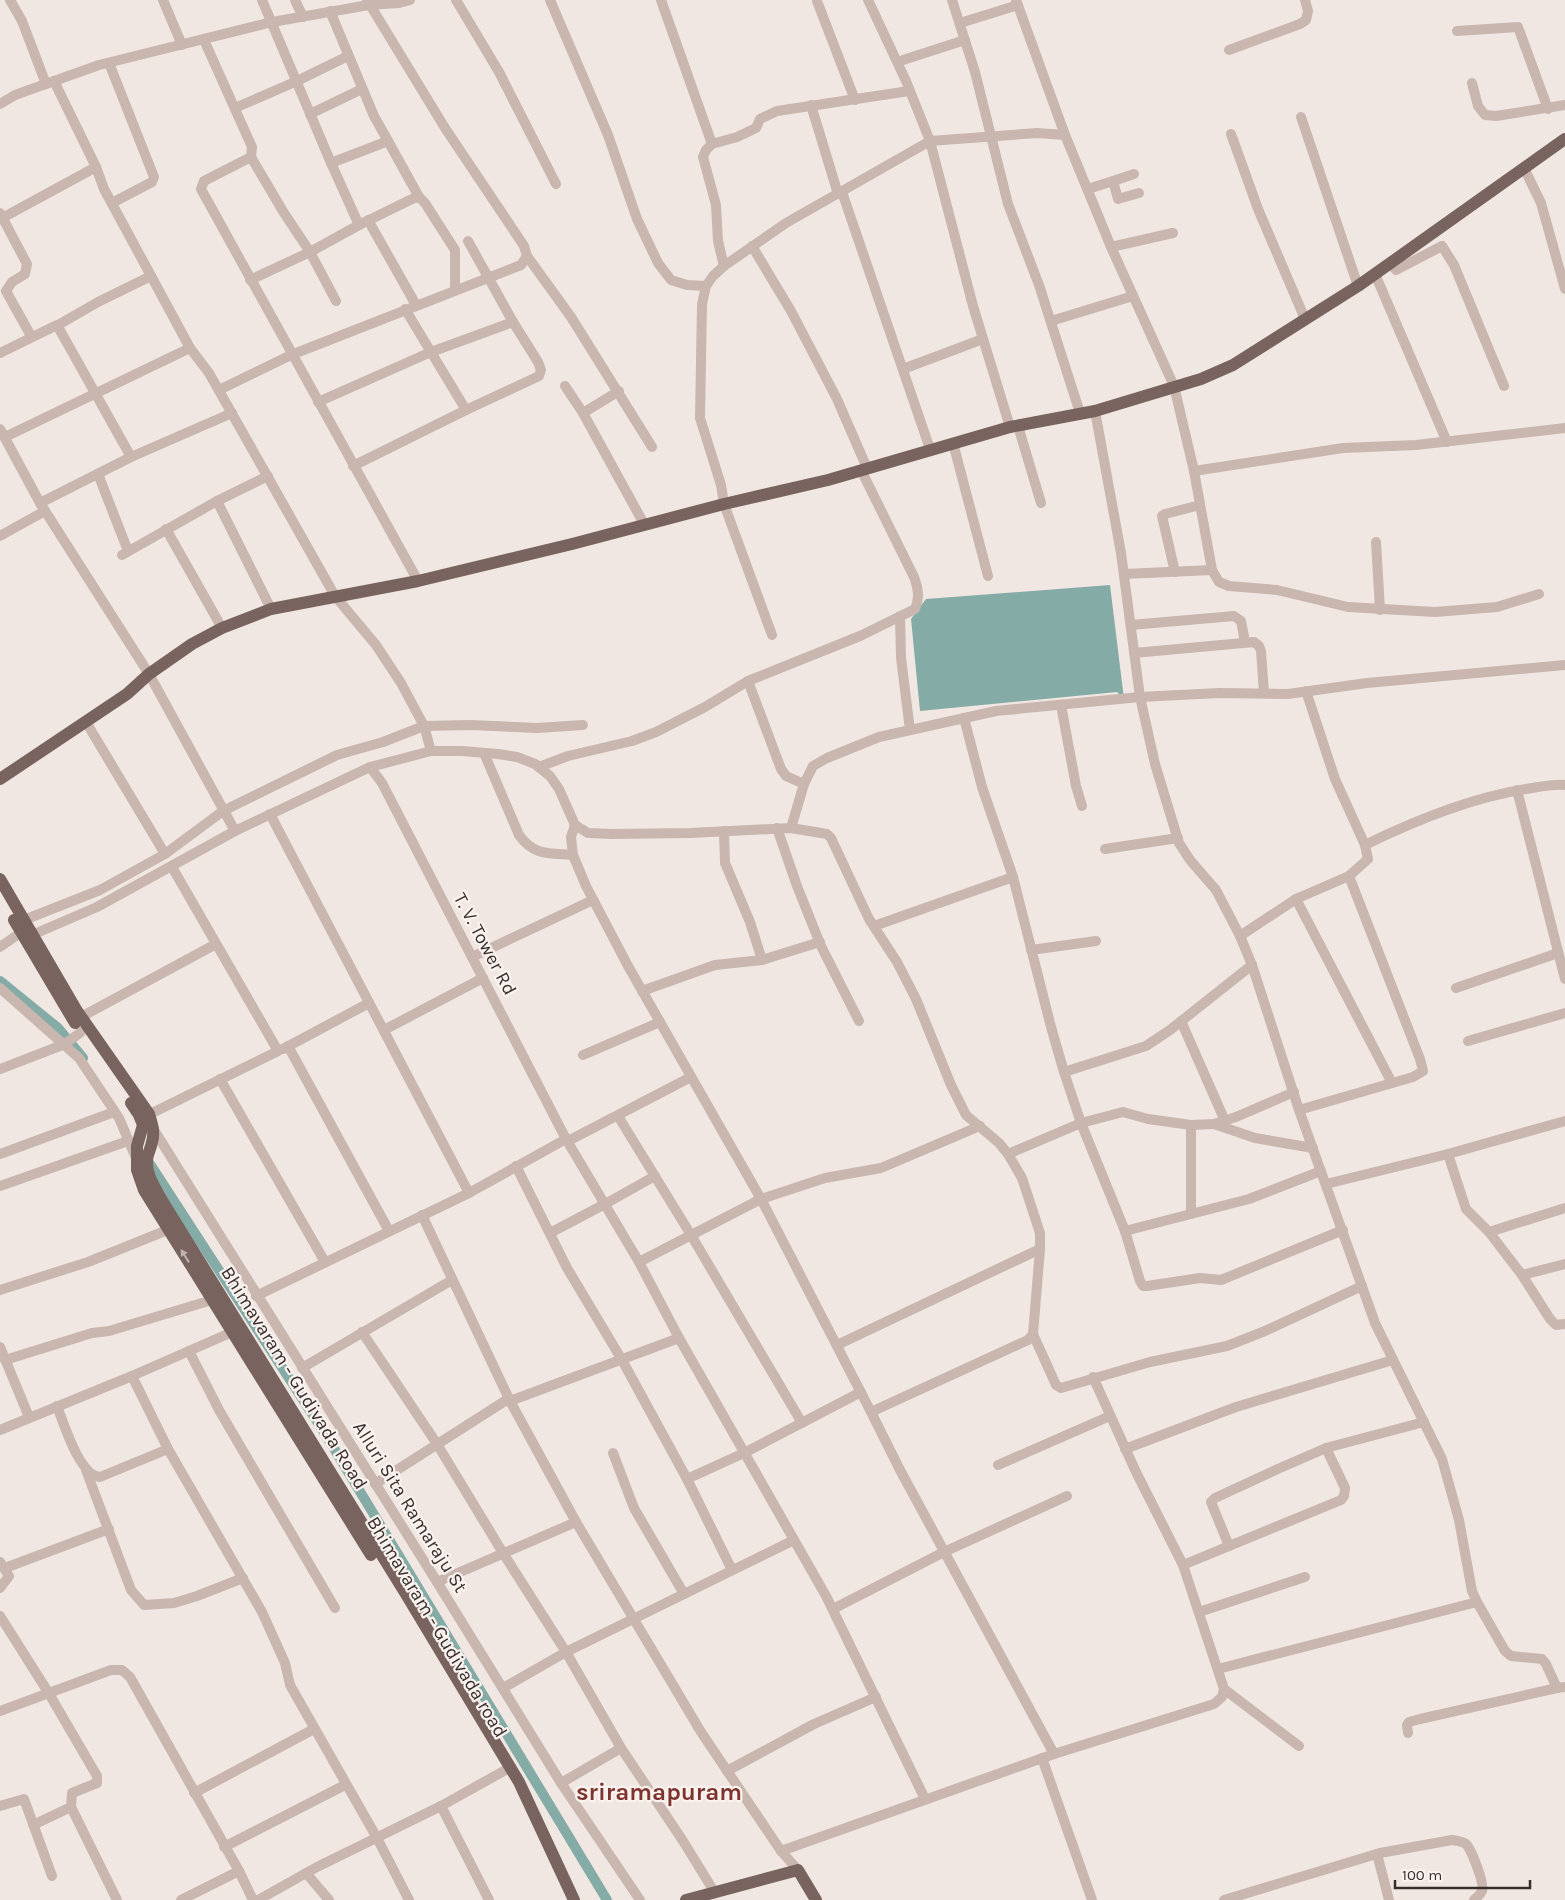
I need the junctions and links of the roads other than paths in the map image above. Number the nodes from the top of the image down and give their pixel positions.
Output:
1 (10, 0) edge
2 (163, 0) edge
3 (262, 0) edge
4 (295, 0) edge
5 (410, 0) edge
6 (456, 0) edge
7 (550, 0) edge
8 (661, 0) edge
9 (817, 0) edge
10 (868, 0) edge
11 (952, 0) edge
12 (1305, 0) edge
13 (368, 2) edge
14 (1017, 2) edge
15 (330, 12) junction
16 (303, 17) junction
17 (272, 22) junction
18 (960, 23) junction
19 (1457, 31) dead end
20 (204, 40) junction
21 (965, 40) junction
22 (182, 45) junction
23 (1229, 50) dead end
24 (348, 56) junction
25 (903, 60) dead end
26 (109, 63) junction
27 (297, 81) junction
28 (50, 82) junction
29 (1472, 83) dead end
30 (362, 89) junction
31 (909, 90) junction
32 (855, 100) junction
33 (0, 104) edge
34 (811, 105) junction
35 (1565, 105) edge
36 (235, 108) junction
37 (1548, 108) junction
38 (310, 114) junction
39 (1300, 117) dead end
40 (1231, 134) dead end
41 (1065, 135) junction
42 (992, 137) junction
43 (1565, 139) edge
44 (388, 140) junction
45 (930, 141) junction
46 (712, 144) junction
47 (251, 157) junction
48 (331, 163) junction
49 (96, 167) junction
50 (1524, 168) junction
51 (1134, 174) dead end
52 (1113, 181) junction
53 (556, 184) dead end
54 (1088, 189) junction
55 (840, 193) junction
56 (1139, 193) dead end
57 (419, 197) junction
58 (112, 203) junction
59 (2, 222) edge
60 (364, 222) junction
61 (1172, 232) dead end
62 (468, 241) dead end
63 (752, 246) junction
64 (1111, 247) junction
65 (310, 252) junction
66 (527, 256) junction
67 (1391, 264) junction
68 (724, 266) junction
69 (1375, 274) junction
70 (151, 276) junction
71 (488, 277) junction
72 (250, 280) junction
73 (706, 286) junction
74 (1358, 286) junction
75 (3, 288) edge
76 (456, 289) junction
77 (1565, 289) edge
78 (1133, 296) junction
79 (336, 301) dead end
80 (416, 304) junction
81 (405, 309) junction
82 (1305, 319) junction
83 (1051, 321) junction
84 (513, 322) junction
85 (58, 325) junction
86 (31, 336) junction
87 (984, 340) junction
88 (190, 348) junction
89 (431, 352) junction
90 (0, 353) edge
91 (291, 355) junction
92 (904, 369) junction
93 (565, 386) dead end
94 (1174, 386) junction
95 (1504, 386) dead end
96 (219, 390) junction
97 (619, 391) junction
98 (95, 392) junction
99 (318, 402) junction
100 (466, 410) junction
101 (1095, 410) junction
102 (1080, 412) junction
103 (232, 413) junction
104 (582, 413) junction
105 (1014, 427) junction
106 (1565, 428) edge
107 (3, 440) edge
108 (1447, 442) junction
109 (953, 443) junction
110 (652, 447) dead end
111 (930, 449) junction
112 (131, 457) junction
113 (354, 466) junction
114 (864, 469) junction
115 (1194, 471) junction
116 (98, 474) junction
117 (268, 476) junction
118 (217, 501) junction
119 (1041, 503) dead end
120 (724, 504) junction
121 (1200, 505) junction
122 (43, 507) junction
123 (644, 524) junction
124 (166, 529) junction
125 (0, 536) edge
126 (1376, 542) dead end
127 (1212, 570) junction
128 (1175, 572) junction
129 (1124, 574) junction
130 (988, 576) dead end
131 (418, 581) junction
132 (1539, 594) dead end
133 (335, 596) junction
134 (271, 609) junction
135 (1380, 610) junction
136 (900, 616) junction
137 (1131, 625) junction
138 (222, 628) junction
139 (772, 635) dead end
140 (1244, 642) junction
141 (1134, 653) junction
142 (1565, 665) edge
143 (149, 674) junction
144 (748, 682) junction
145 (1306, 691) junction
146 (1264, 693) junction
147 (1140, 697) junction
148 (1061, 705) junction
149 (964, 718) junction
150 (86, 722) junction
151 (424, 726) junction
152 (583, 726) dead end
153 (910, 730) junction
154 (431, 751) junction
155 (484, 753) junction
156 (370, 767) junction
157 (539, 767) junction
158 (0, 779) edge
159 (804, 784) junction
160 (1565, 785) edge
161 (1517, 790) junction
162 (1082, 806) dead end
163 (223, 811) junction
164 (270, 814) junction
165 (575, 826) junction
166 (777, 828) junction
167 (792, 828) junction
168 (724, 831) junction
169 (235, 832) junction
170 (1178, 838) junction
171 (1366, 845) junction
172 (1105, 849) dead end
173 (165, 854) junction
174 (573, 855) junction
175 (172, 867) junction
176 (1349, 876) junction
177 (1013, 877) junction
178 (0, 879) edge
179 (0, 896) edge
180 (1296, 898) junction
181 (593, 900) junction
182 (874, 926) junction
183 (26, 930) junction
184 (1240, 936) junction
185 (1096, 941) dead end
186 (820, 942) junction
187 (216, 944) junction
188 (0, 947) edge
189 (1031, 950) junction
190 (1558, 953) junction
191 (472, 957) junction
192 (762, 960) junction
193 (1252, 965) junction
194 (483, 978) junction
195 (1565, 979) edge
196 (0, 988) edge
197 (1456, 988) dead end
198 (642, 991) junction
199 (369, 1003) junction
200 (1565, 1013) edge
201 (81, 1017) junction
202 (859, 1021) dead end
203 (1181, 1021) junction
204 (660, 1022) junction
205 (384, 1030) junction
206 (80, 1033) junction
207 (1468, 1041) dead end
208 (66, 1043) junction
209 (288, 1046) junction
210 (278, 1051) junction
211 (583, 1055) dead end
212 (0, 1069) edge
213 (1064, 1072) junction
214 (691, 1077) junction
215 (220, 1079) junction
216 (1392, 1084) junction
217 (1294, 1092) junction
218 (1300, 1110) junction
219 (114, 1112) junction
220 (618, 1116) junction
221 (1225, 1121) junction
222 (1565, 1121) edge
223 (1081, 1124) junction
224 (1214, 1124) junction
225 (1191, 1125) junction
226 (148, 1126) junction
227 (980, 1126) junction
228 (567, 1140) junction
229 (133, 1143) junction
230 (1313, 1148) junction
231 (0, 1154) edge
232 (1008, 1154) junction
233 (1448, 1154) junction
234 (142, 1160) junction
235 (516, 1166) junction
236 (1321, 1171) junction
237 (655, 1176) junction
238 (1326, 1184) junction
239 (0, 1186) edge
240 (469, 1193) junction
241 (761, 1199) junction
242 (605, 1204) junction
243 (1565, 1208) edge
244 (1191, 1214) junction
245 (422, 1215) junction
246 (174, 1228) junction
247 (1343, 1230) junction
248 (389, 1231) junction
249 (1125, 1231) junction
250 (1489, 1232) junction
251 (550, 1233) junction
252 (691, 1235) junction
253 (1040, 1249) junction
254 (325, 1262) junction
255 (639, 1262) junction
256 (1565, 1264) edge
257 (1522, 1275) junction
258 (452, 1280) junction
259 (1362, 1286) junction
260 (0, 1290) edge
261 (256, 1296) junction
262 (212, 1300) junction
263 (1565, 1324) edge
264 (237, 1330) junction
265 (362, 1332) junction
266 (1033, 1334) junction
267 (679, 1338) junction
268 (837, 1345) junction
269 (0, 1347) edge
270 (189, 1351) junction
271 (5, 1360) junction
272 (622, 1360) junction
273 (1393, 1360) junction
274 (302, 1368) junction
275 (132, 1376) junction
276 (1093, 1377) junction
277 (861, 1392) junction
278 (509, 1400) junction
279 (57, 1406) junction
280 (871, 1412) junction
281 (1110, 1416) junction
282 (30, 1417) junction
283 (1424, 1422) junction
284 (802, 1424) junction
285 (0, 1430) edge
286 (437, 1444) junction
287 (1326, 1448) junction
288 (168, 1449) junction
289 (1125, 1449) junction
290 (613, 1453) dead end
291 (744, 1453) junction
292 (998, 1465) dead end
293 (86, 1470) junction
294 (687, 1479) junction
295 (375, 1484) junction
296 (1067, 1496) dead end
297 (576, 1522) junction
298 (109, 1529) junction
299 (794, 1540) junction
300 (1229, 1546) junction
301 (944, 1552) junction
302 (503, 1553) junction
303 (3, 1565) edge
304 (1183, 1565) junction
305 (732, 1570) junction
306 (1305, 1577) dead end
307 (243, 1578) junction
308 (437, 1582) junction
309 (0, 1588) edge
310 (684, 1594) junction
311 (1477, 1602) junction
312 (335, 1608) dead end
313 (833, 1609) junction
314 (1198, 1612) junction
315 (0, 1616) edge
316 (634, 1619) junction
317 (566, 1652) junction
318 (1218, 1669) junction
319 (503, 1688) junction
320 (1561, 1688) edge
321 (1224, 1689) junction
322 (48, 1692) junction
323 (876, 1697) junction
324 (0, 1711) edge
325 (314, 1729) junction
326 (1408, 1733) dead end
327 (1300, 1746) dead end
328 (621, 1748) junction
329 (1054, 1754) junction
330 (1042, 1758) junction
331 (507, 1769) junction
332 (727, 1771) junction
333 (561, 1783) junction
334 (345, 1785) junction
335 (194, 1793) junction
336 (925, 1799) junction
337 (0, 1806) edge
338 (441, 1806) junction
339 (71, 1807) junction
340 (33, 1825) junction
341 (377, 1838) junction
342 (224, 1846) junction
343 (781, 1851) junction
344 (1376, 1854) junction
345 (239, 1871) junction
346 (306, 1873) junction
347 (52, 1876) dead end
348 (803, 1877) junction
349 (715, 1893) junction
350 (117, 1900) edge
351 (182, 1900) edge
352 (253, 1900) edge
353 (258, 1900) edge
354 (329, 1900) edge
355 (409, 1900) edge
356 (489, 1900) edge
357 (566, 1900) edge
358 (574, 1900) edge
359 (640, 1900) edge
360 (686, 1900) edge
361 (816, 1900) edge
362 (1092, 1900) edge
363 (1224, 1900) edge
364 (1389, 1900) edge
365 (1474, 1900) edge

1 - 28 street
2 - 22 street
3 - 17 street
4 - 16 street
5 - 13 street
6 - 53 street
7 - 73 street
8 - 46 street
9 - 32 street
10 - 31 street
11 - 18 street
12 - 23 street
13 - 15 street
13 - 66 street
14 - 18 street
14 - 41 street
15 - 16 street
15 - 24 street
16 - 17 street
17 - 20 street
17 - 27 street
18 - 21 street
19 - 37 street
20 - 22 street
20 - 36 street
21 - 25 street
21 - 42 street
22 - 26 street
24 - 27 street
24 - 30 street
26 - 28 street
26 - 58 street
27 - 36 street
27 - 38 street
28 - 33 street
28 - 49 street
29 - 37 street
30 - 38 street
30 - 44 street
31 - 32 street
31 - 45 street
32 - 34 street
34 - 46 street
34 - 55 street
35 - 37 street
36 - 47 street
38 - 48 street
39 - 74 street
40 - 82 street
41 - 42 street
41 - 54 street
42 - 45 street
42 - 83 street
43 - 50 main road
44 - 48 street
44 - 57 street
45 - 55 street
45 - 87 street
46 - 68 street
47 - 65 street
47 - 72 street
48 - 60 street
49 - 58 street
49 - 59 street
50 - 67 main road
50 - 77 street
51 - 52 street
52 - 54 street
52 - 56 street
54 - 64 street
55 - 63 street
55 - 92 street
57 - 60 street
57 - 76 street
58 - 70 street
59 - 75 street
60 - 65 street
60 - 80 street
61 - 64 street
62 - 71 street
63 - 68 street
63 - 114 street
64 - 78 street
65 - 72 street
65 - 79 street
66 - 71 street
66 - 97 street
67 - 69 main road
67 - 95 street
68 - 73 street
69 - 74 main road
69 - 108 street
70 - 85 street
70 - 88 street
71 - 76 street
71 - 84 street
72 - 91 street
73 - 120 street
74 - 82 main road
75 - 86 street
76 - 80 street
78 - 83 street
78 - 94 street
80 - 81 street
81 - 89 street
81 - 91 street
82 - 94 main road
83 - 102 street
84 - 89 street
84 - 100 street
85 - 86 street
85 - 98 street
86 - 90 street
87 - 92 street
87 - 105 street
88 - 96 street
88 - 98 street
89 - 99 street
89 - 100 street
91 - 96 street
91 - 99 street
92 - 111 street
93 - 104 street
94 - 101 main road
94 - 115 street
96 - 103 street
97 - 104 street
97 - 110 street
98 - 107 street
98 - 112 street
99 - 113 street
100 - 113 street
101 - 102 main road
101 - 129 street
102 - 105 main road
103 - 112 street
103 - 117 street
104 - 123 street
105 - 109 main road
105 - 119 street
106 - 108 street
107 - 122 street
108 - 115 street
109 - 111 main road
109 - 130 street
111 - 114 main road
112 - 116 street
113 - 131 street
114 - 120 main road
114 - 136 street
115 - 121 street
116 - 122 street
116 - 124 street
117 - 118 street
117 - 133 street
118 - 124 street
118 - 134 street
120 - 123 main road
120 - 139 street
121 - 127 street
121 - 128 street
122 - 125 street
122 - 143 street
123 - 131 main road
124 - 138 street
126 - 135 street
127 - 128 street
127 - 135 street
128 - 129 street
129 - 137 street
131 - 133 main road
132 - 135 street
133 - 134 main road
133 - 151 street
134 - 138 main road
136 - 144 street
136 - 153 street
137 - 140 street
137 - 141 street
138 - 143 main road
140 - 141 street
140 - 146 street
141 - 147 street
142 - 145 street
143 - 150 main road
143 - 163 street
144 - 157 street
144 - 159 street
145 - 146 street
145 - 171 street
146 - 147 street
147 - 148 street
147 - 170 street
148 - 149 street
148 - 162 street
149 - 153 street
149 - 177 street
150 - 158 main road
150 - 173 street
151 - 152 street
151 - 154 street
151 - 163 street
153 - 159 street
154 - 155 street
154 - 156 street
155 - 157 street
155 - 174 street
156 - 164 street
156 - 191 street, T. V. Tower Rd
157 - 165 street
159 - 167 street
160 - 161 street
161 - 171 street
161 - 190 street
163 - 169 street
163 - 173 street
164 - 169 street
164 - 199 street
165 - 168 street
165 - 174 street
166 - 167 street
166 - 168 street
166 - 186 street
167 - 182 street
168 - 192 street
169 - 175 street
170 - 172 street
170 - 184 street
171 - 176 street
173 - 183 street
174 - 181 street
175 - 183 street
175 - 187 street
176 - 180 street
176 - 216 street
177 - 182 street
177 - 189 street
178 - 183 main road
179 - 183 main road
180 - 184 street
180 - 216 street
181 - 191 street
181 - 198 street
182 - 227 street
183 - 188 street
183 - 201 main road
183 - 206 main road
184 - 193 street
185 - 189 street
186 - 192 street
186 - 202 street
187 - 201 street
187 - 210 street
189 - 213 street
190 - 195 street
190 - 197 street
191 - 194 street, T. V. Tower Rd
192 - 198 street
193 - 203 street
193 - 217 street
194 - 205 street
194 - 228 street, T. V. Tower Rd
196 - 208 street
198 - 204 street
199 - 205 street
199 - 209 street
200 - 207 street
201 - 226 main road
203 - 213 street
203 - 221 street
204 - 211 street
204 - 214 street
205 - 240 street
206 - 208 street
206 - 226 main road
208 - 212 street
208 - 219 street
209 - 210 street
209 - 248 street
210 - 215 street
213 - 223 street
214 - 220 street
214 - 241 street
215 - 226 street
215 - 254 street
216 - 218 street
217 - 218 street
217 - 221 street
218 - 230 street
219 - 229 street
219 - 231 street
220 - 228 street
220 - 237 street
221 - 224 street
222 - 233 street
223 - 225 street
223 - 232 street
223 - 249 street
224 - 225 street
224 - 230 street
225 - 244 street
226 - 229 main road
226 - 234 main road
226 - 261 street, Alluri Sita Ramaraju St
227 - 232 street
227 - 241 street
228 - 235 street
228 - 242 street, T. V. Tower Rd
229 - 234 main road
229 - 239 street
230 - 236 street
232 - 253 street
233 - 238 street
233 - 250 street
234 - 246 main road, Bhimavaram - Gudivada road
235 - 240 street
235 - 251 street
236 - 238 street
236 - 244 street
237 - 242 street
237 - 252 street
238 - 247 street
240 - 245 street
241 - 252 street
241 - 268 street
242 - 251 street
242 - 255 street, T. V. Tower Rd
243 - 250 street
244 - 249 street
245 - 248 street
245 - 258 street
246 - 260 street
262 -> 246 main road, Bhimavaram - Gudivada road
246 - 264 main road, Bhimavaram - Gudivada Road
247 - 249 street
247 - 259 street
248 - 254 street
250 - 257 street
251 - 272 street
252 - 255 street
252 - 284 street
253 - 266 street
253 - 268 street
254 - 261 street
255 - 267 street, T. V. Tower Rd
256 - 257 street
257 - 263 street
258 - 265 street
258 - 278 street
259 - 273 street
259 - 276 street
261 - 274 street, Alluri Sita Ramaraju St
262 - 264 main road, Bhimavaram - Gudivada road
262 - 271 street
264 - 270 street
264 - 331 main road, Bhimavaram - Gudivada road
265 - 274 street
265 - 286 street
266 - 276 street
266 - 280 street
267 - 272 street
267 - 291 street, T. V. Tower Rd
268 - 277 street
269 - 271 street
270 - 275 street
270 - 312 street
271 - 282 street
272 - 278 street
272 - 294 street
273 - 283 street
273 - 289 street
274 - 295 street, Alluri Sita Ramaraju St
275 - 279 street
275 - 288 street
276 - 281 street
277 - 280 street
277 - 284 street
278 - 286 street
278 - 297 street
279 - 282 street
279 - 293 street
280 - 301 street
281 - 289 street
281 - 292 street
282 - 285 street
283 - 287 street
283 - 311 street
284 - 291 street
286 - 295 street
286 - 302 street
287 - 300 street
287 - 300 street
288 - 293 street
288 - 307 street
289 - 304 street
290 - 310 street
291 - 294 street
291 - 299 street, T. V. Tower Rd
293 - 298 street
294 - 305 street
295 - 308 street, Alluri Sita Ramaraju St
296 - 301 street
297 - 302 street
297 - 316 street
298 - 303 street
298 - 307 street
299 - 305 street
299 - 313 street, T. V. Tower Rd
300 - 304 street
301 - 313 street
301 - 329 street
302 - 308 street
302 - 317 street
303 - 309 street
304 - 314 street
305 - 310 street
306 - 314 street
307 - 325 street
308 - 319 street, Alluri Sita Ramaraju St
310 - 316 street
311 - 318 street
311 - 320 street
313 - 323 street, T. V. Tower Rd
314 - 318 street
315 - 322 street
316 - 317 street
316 - 332 street
317 - 319 street
317 - 328 street
318 - 321 street
319 - 333 street, Alluri Sita Ramaraju St
320 - 326 street
321 - 327 street
321 - 329 street
322 - 324 street
322 - 335 street
322 - 339 street
323 - 332 street
323 - 336 street, T. V. Tower Rd
325 - 334 street
325 - 335 street
328 - 333 street
328 - 349 street
329 - 330 street
330 - 336 street
330 - 362 street
331 - 338 street
331 - 357 main road, Bhimavaram - Gudivada road
331 - 358 main road
332 - 343 street
333 - 359 street, Alluri Sita Ramaraju St
334 - 341 street
334 - 342 street
335 - 342 street
336 - 343 street
337 - 340 street
338 - 341 street
338 - 356 street
339 - 340 street
339 - 350 street
340 - 347 street
341 - 346 street
341 - 355 street
342 - 345 street
343 - 348 street
344 - 363 street
344 - 364 street
344 - 365 street
345 - 351 street
345 - 352 street
346 - 353 street
346 - 354 street
348 - 349 main road
348 - 361 main road
349 - 360 main road

